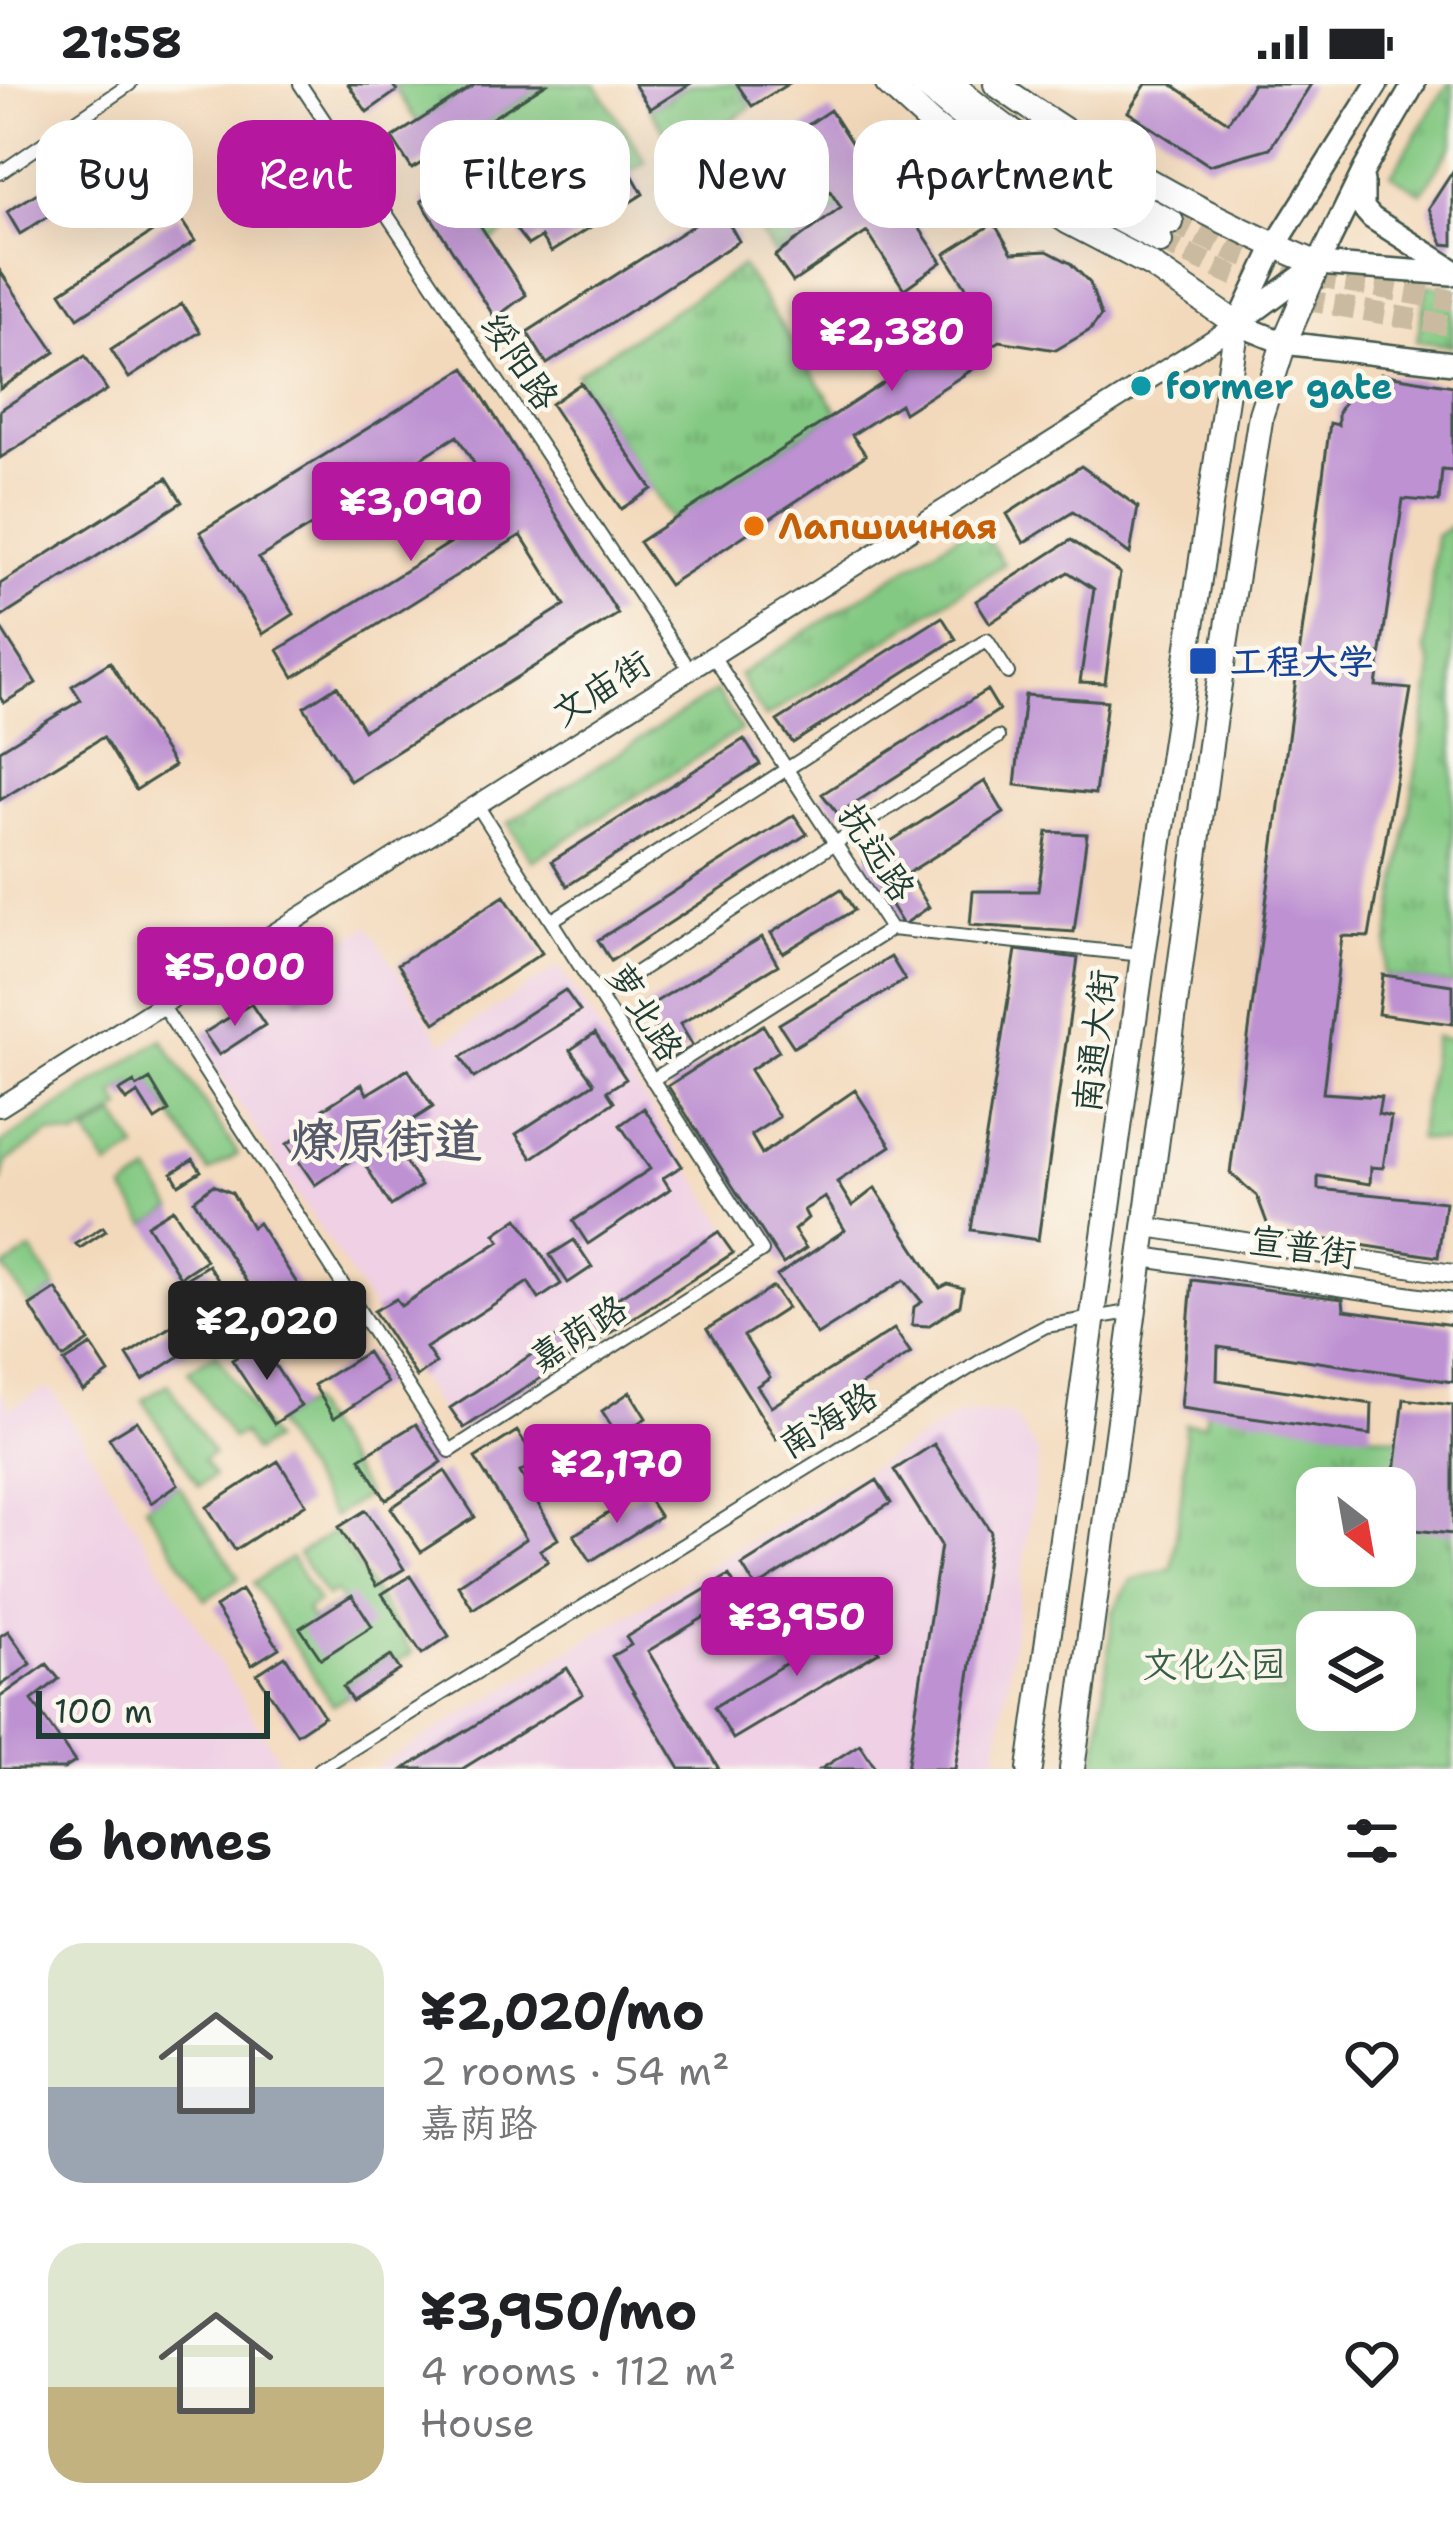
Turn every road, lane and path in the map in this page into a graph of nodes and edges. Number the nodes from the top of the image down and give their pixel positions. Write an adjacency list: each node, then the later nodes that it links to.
1 (130, 84): 10 (street)
2 (300, 84): 18 (street, 绥阳路)
3 (888, 84): 14 (highway)
4 (923, 84): 5 (highway)
5 (952, 84)
6 (996, 84): 11 (highway)
7 (1377, 84): 11 (main road)
8 (1414, 84): 9 (main road)
9 (1365, 168): 12 (main road); 13 (main road)
10 (0, 173)
11 (1275, 246): 12 (highway); 14 (main road)
12 (1318, 264): 13 (main road); 14 (main road); 15 (highway, 南通大街)
13 (1453, 272)
14 (1238, 324): 15 (main road); 17 (main road, 文庙街); 26 (highway, 南通大街)
15 (1284, 343): 16 (main road); 31 (highway, 南通大街)
16 (1453, 363)
17 (712, 656): 18 (main road, 文庙街); 21 (street, 抚远路)
18 (690, 670): 22 (main road, 文庙街)
19 (1009, 674): 21 (street)
20 (998, 736): 23 (street)
21 (787, 770): 23 (street, 抚远路); 24 (street)
22 (477, 806): 24 (street, 萝北路); 28 (main road, 文庙街)
23 (835, 843): 25 (street, 抚远路); 27 (street)
24 (551, 921): 27 (street, 萝北路)
25 (891, 929): 26 (street, 抚远路); 29 (street)
26 (1142, 955): 37 (highway, 南通大街)
27 (599, 997): 29 (street, 萝北路)
28 (162, 1005): 30 (main road, 文庙街); 32 (street, 嘉荫路)
29 (652, 1080): 32 (street, 萝北路)
30 (0, 1107)
31 (1147, 1227): 33 (highway, 南通大街); 34 (main road, 宣普街)
32 (762, 1251)
33 (1143, 1257): 35 (main road, 宣普街); 36 (highway, 南通大街)
34 (1453, 1274)
35 (1453, 1303)
36 (1136, 1311): 37 (street, 南海路); 40 (highway, 南通大街)
37 (1096, 1315): 38 (street, 南海路); 39 (highway, 南通大街)
38 (320, 1769)
39 (1030, 1769)
40 (1072, 1769)

